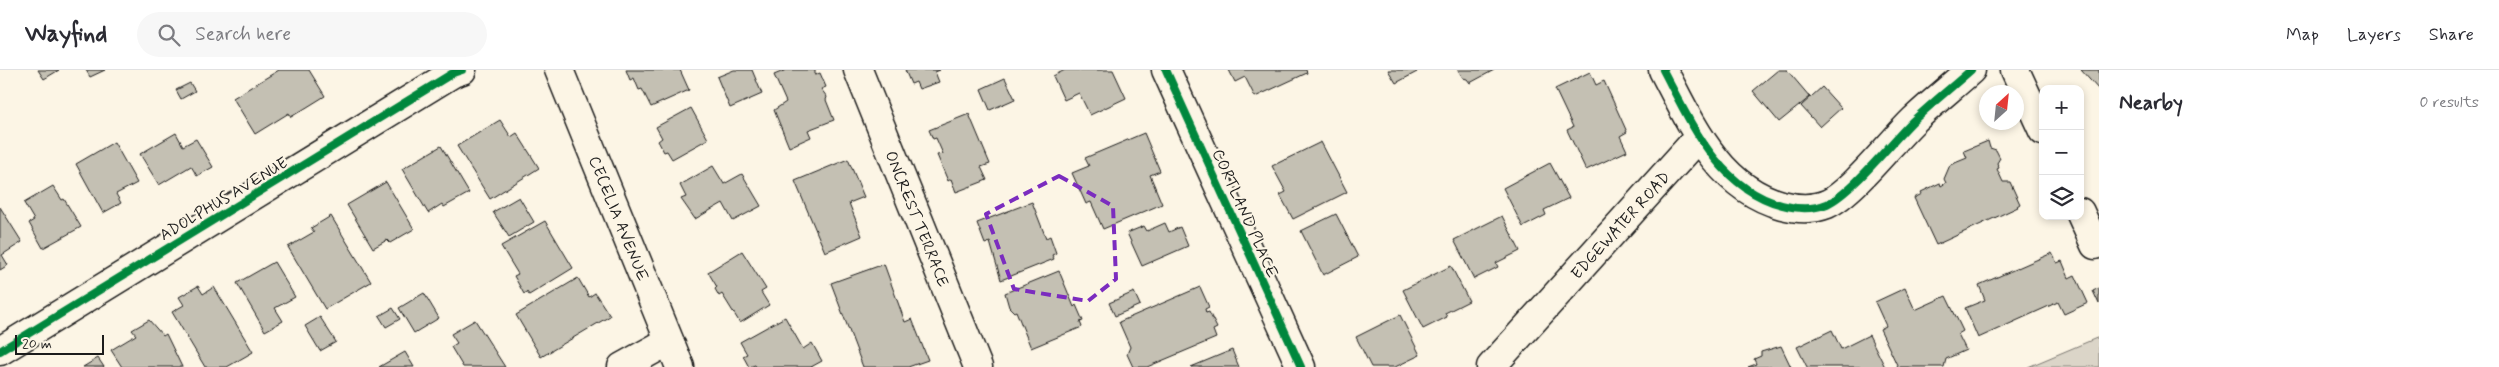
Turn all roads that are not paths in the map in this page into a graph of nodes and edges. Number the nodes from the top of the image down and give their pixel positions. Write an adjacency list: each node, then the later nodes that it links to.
1 (462, 70): 13 (street, ADOLPHUS AVENUE)
2 (559, 70): 12 (street, CECELIA AVENUE)
3 (858, 70): 16 (street, ONCREST TERRACE)
4 (1166, 70): 17 (street, CORTLAND PLACE)
5 (1663, 70): 9 (street)
6 (1971, 70): 9 (street)
7 (2015, 70): 8 (street)
8 (2043, 130)
9 (1698, 138): 18 (street, EDGEWATER ROAD)
10 (2084, 220): 11 (street)
11 (2095, 245)
12 (669, 341): 14 (street); 15 (street, CECELIA AVENUE)
13 (0, 350)
14 (622, 367)
15 (680, 367)
16 (978, 367)
17 (1301, 367)
18 (1491, 367)

